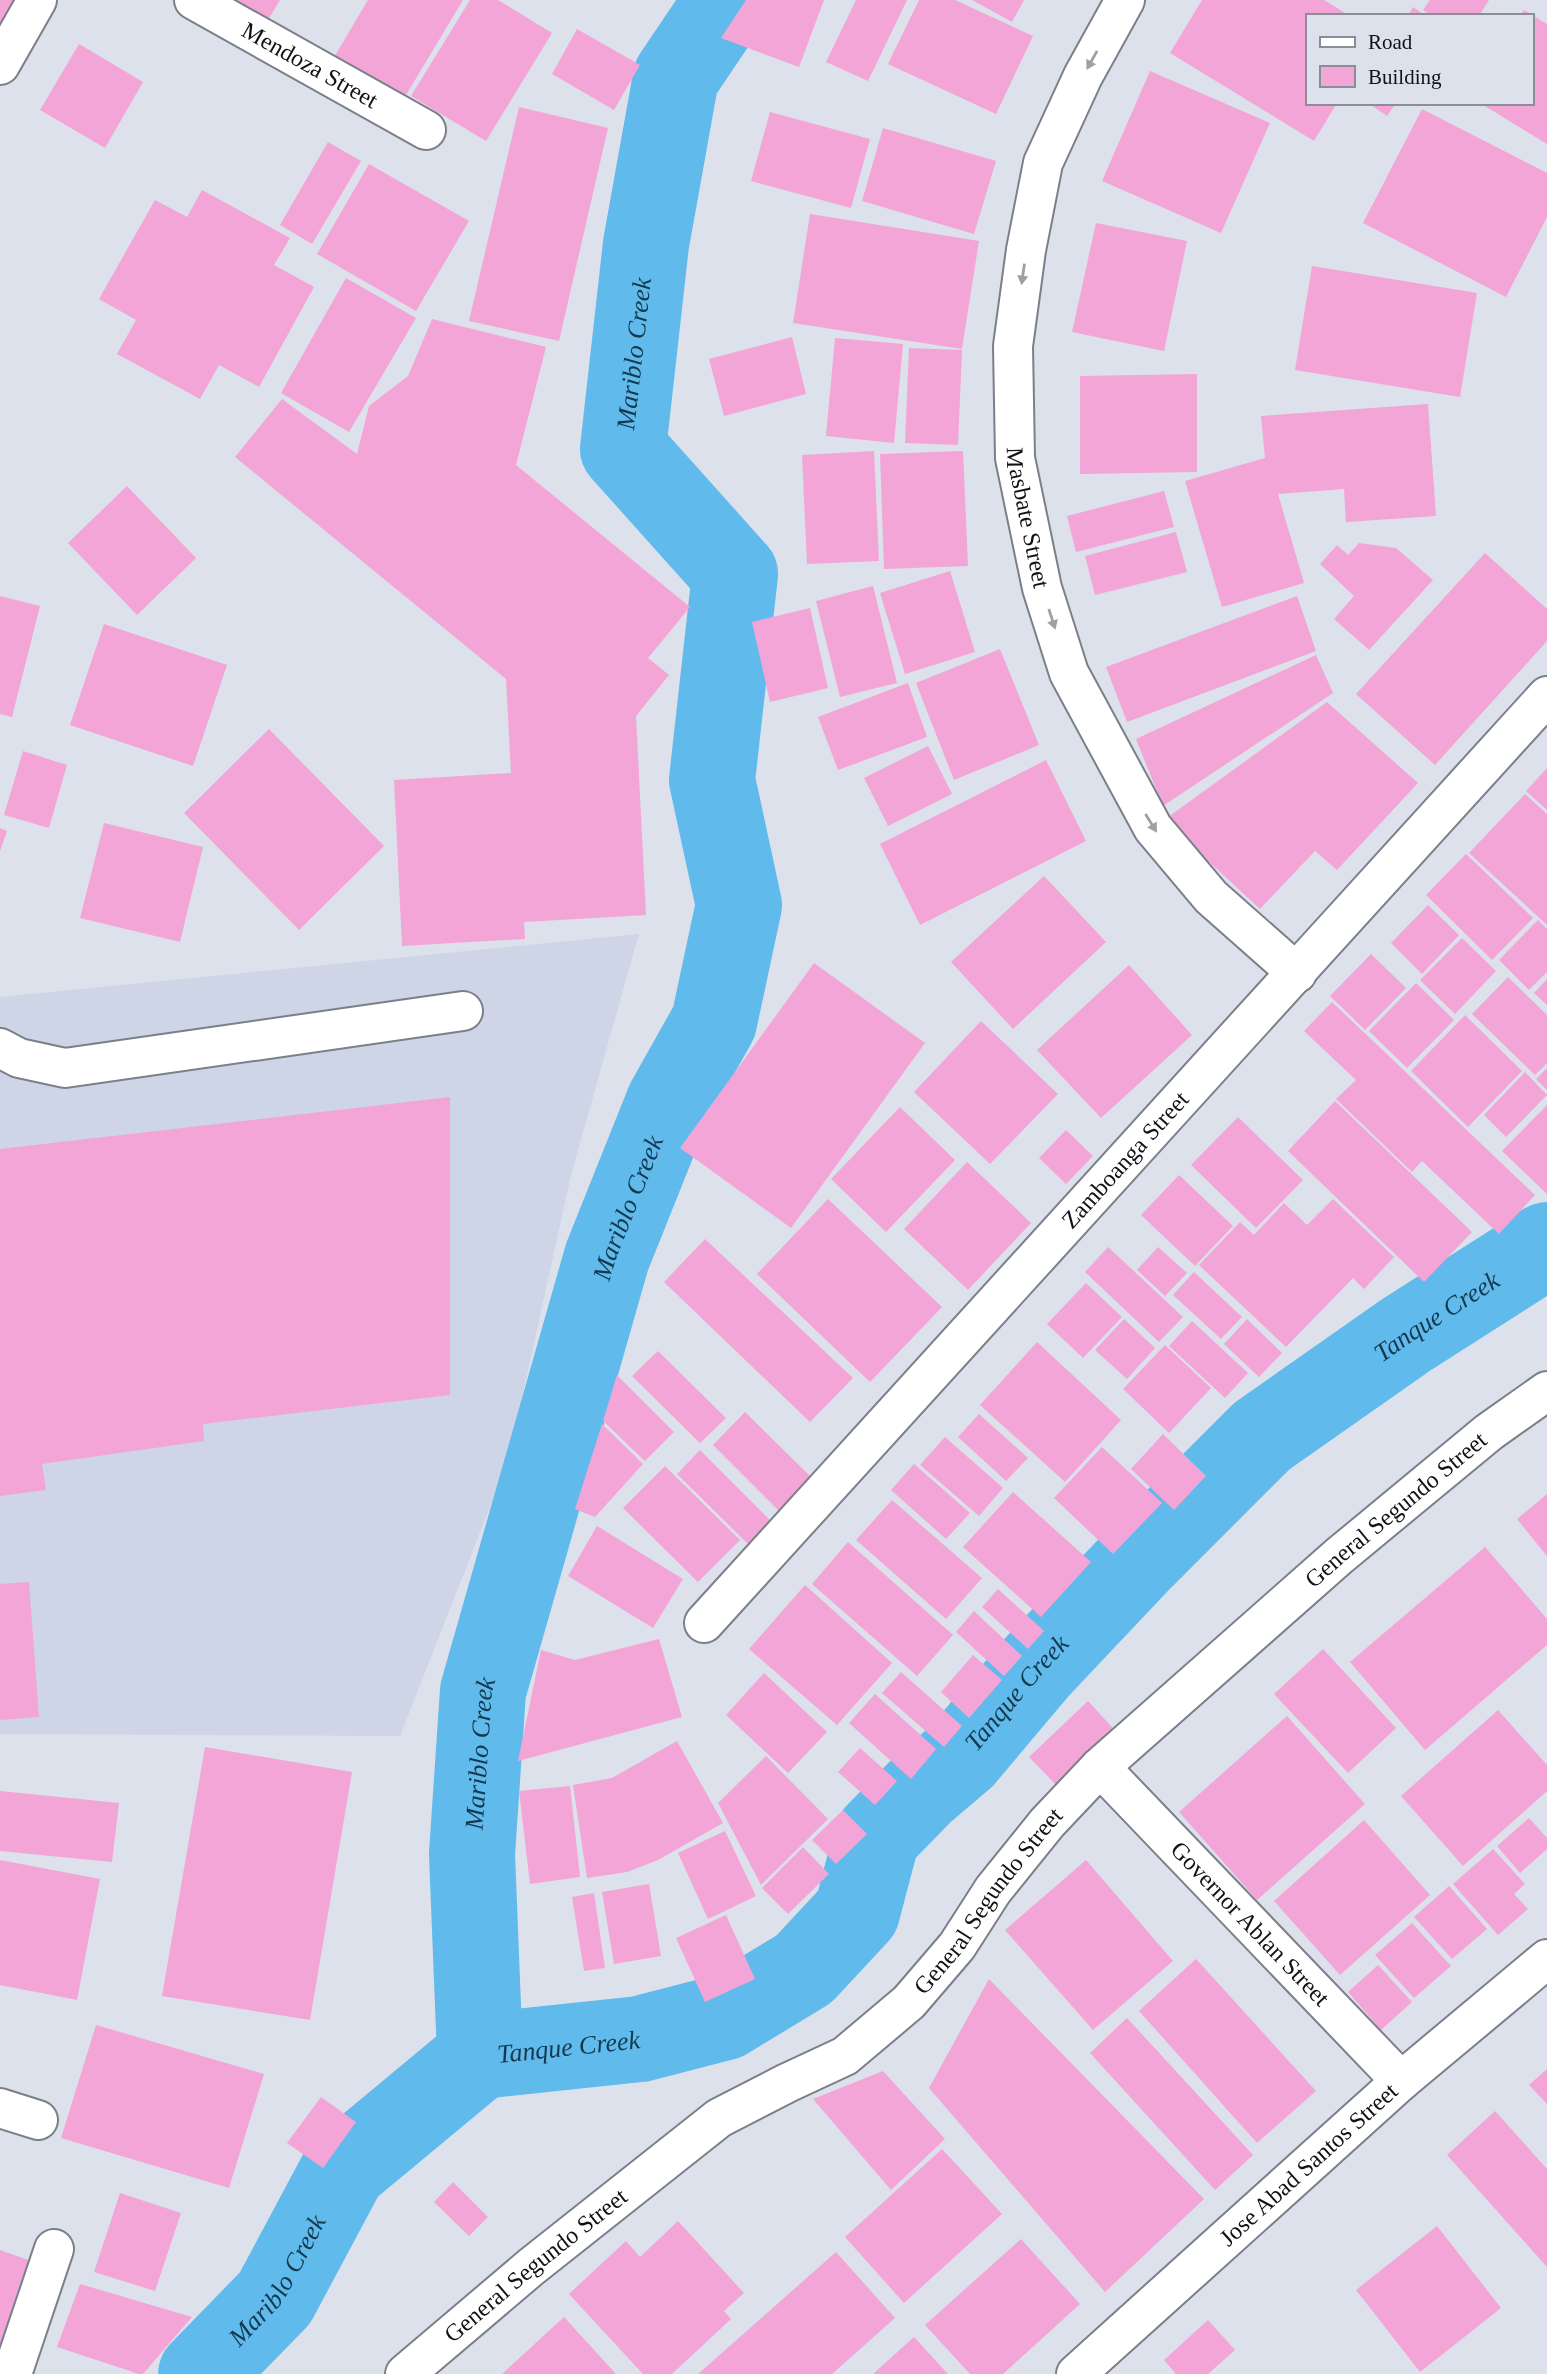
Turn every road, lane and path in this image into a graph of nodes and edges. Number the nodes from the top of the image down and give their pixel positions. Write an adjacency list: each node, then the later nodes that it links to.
1 (37, 0): 4 (street)
2 (194, 0): 5 (street, Mendoza Street)
3 (1125, 0): 7 (street, Masbate Street, one-way to 7)
4 (0, 65)
5 (426, 130)
6 (1547, 696): 7 (street, Zamboanga Street)
7 (1297, 973): 11 (street, Zamboanga Street)
8 (463, 1011): 9 (street)
9 (0, 1048)
10 (1547, 1391): 12 (street, General Segundo Street)
11 (704, 1623)
12 (1100, 1767): 14 (street, Governor Ablan Street); 19 (street, General Segundo Street)
13 (1547, 1959): 14 (street, Jose Abad Santos Street)
14 (1401, 2081): 20 (street, Jose Abad Santos Street)
15 (0, 2108): 16 (street)
16 (38, 2120)
17 (54, 2249): 18 (street)
18 (12, 2374)
19 (405, 2374)
20 (1076, 2374)

